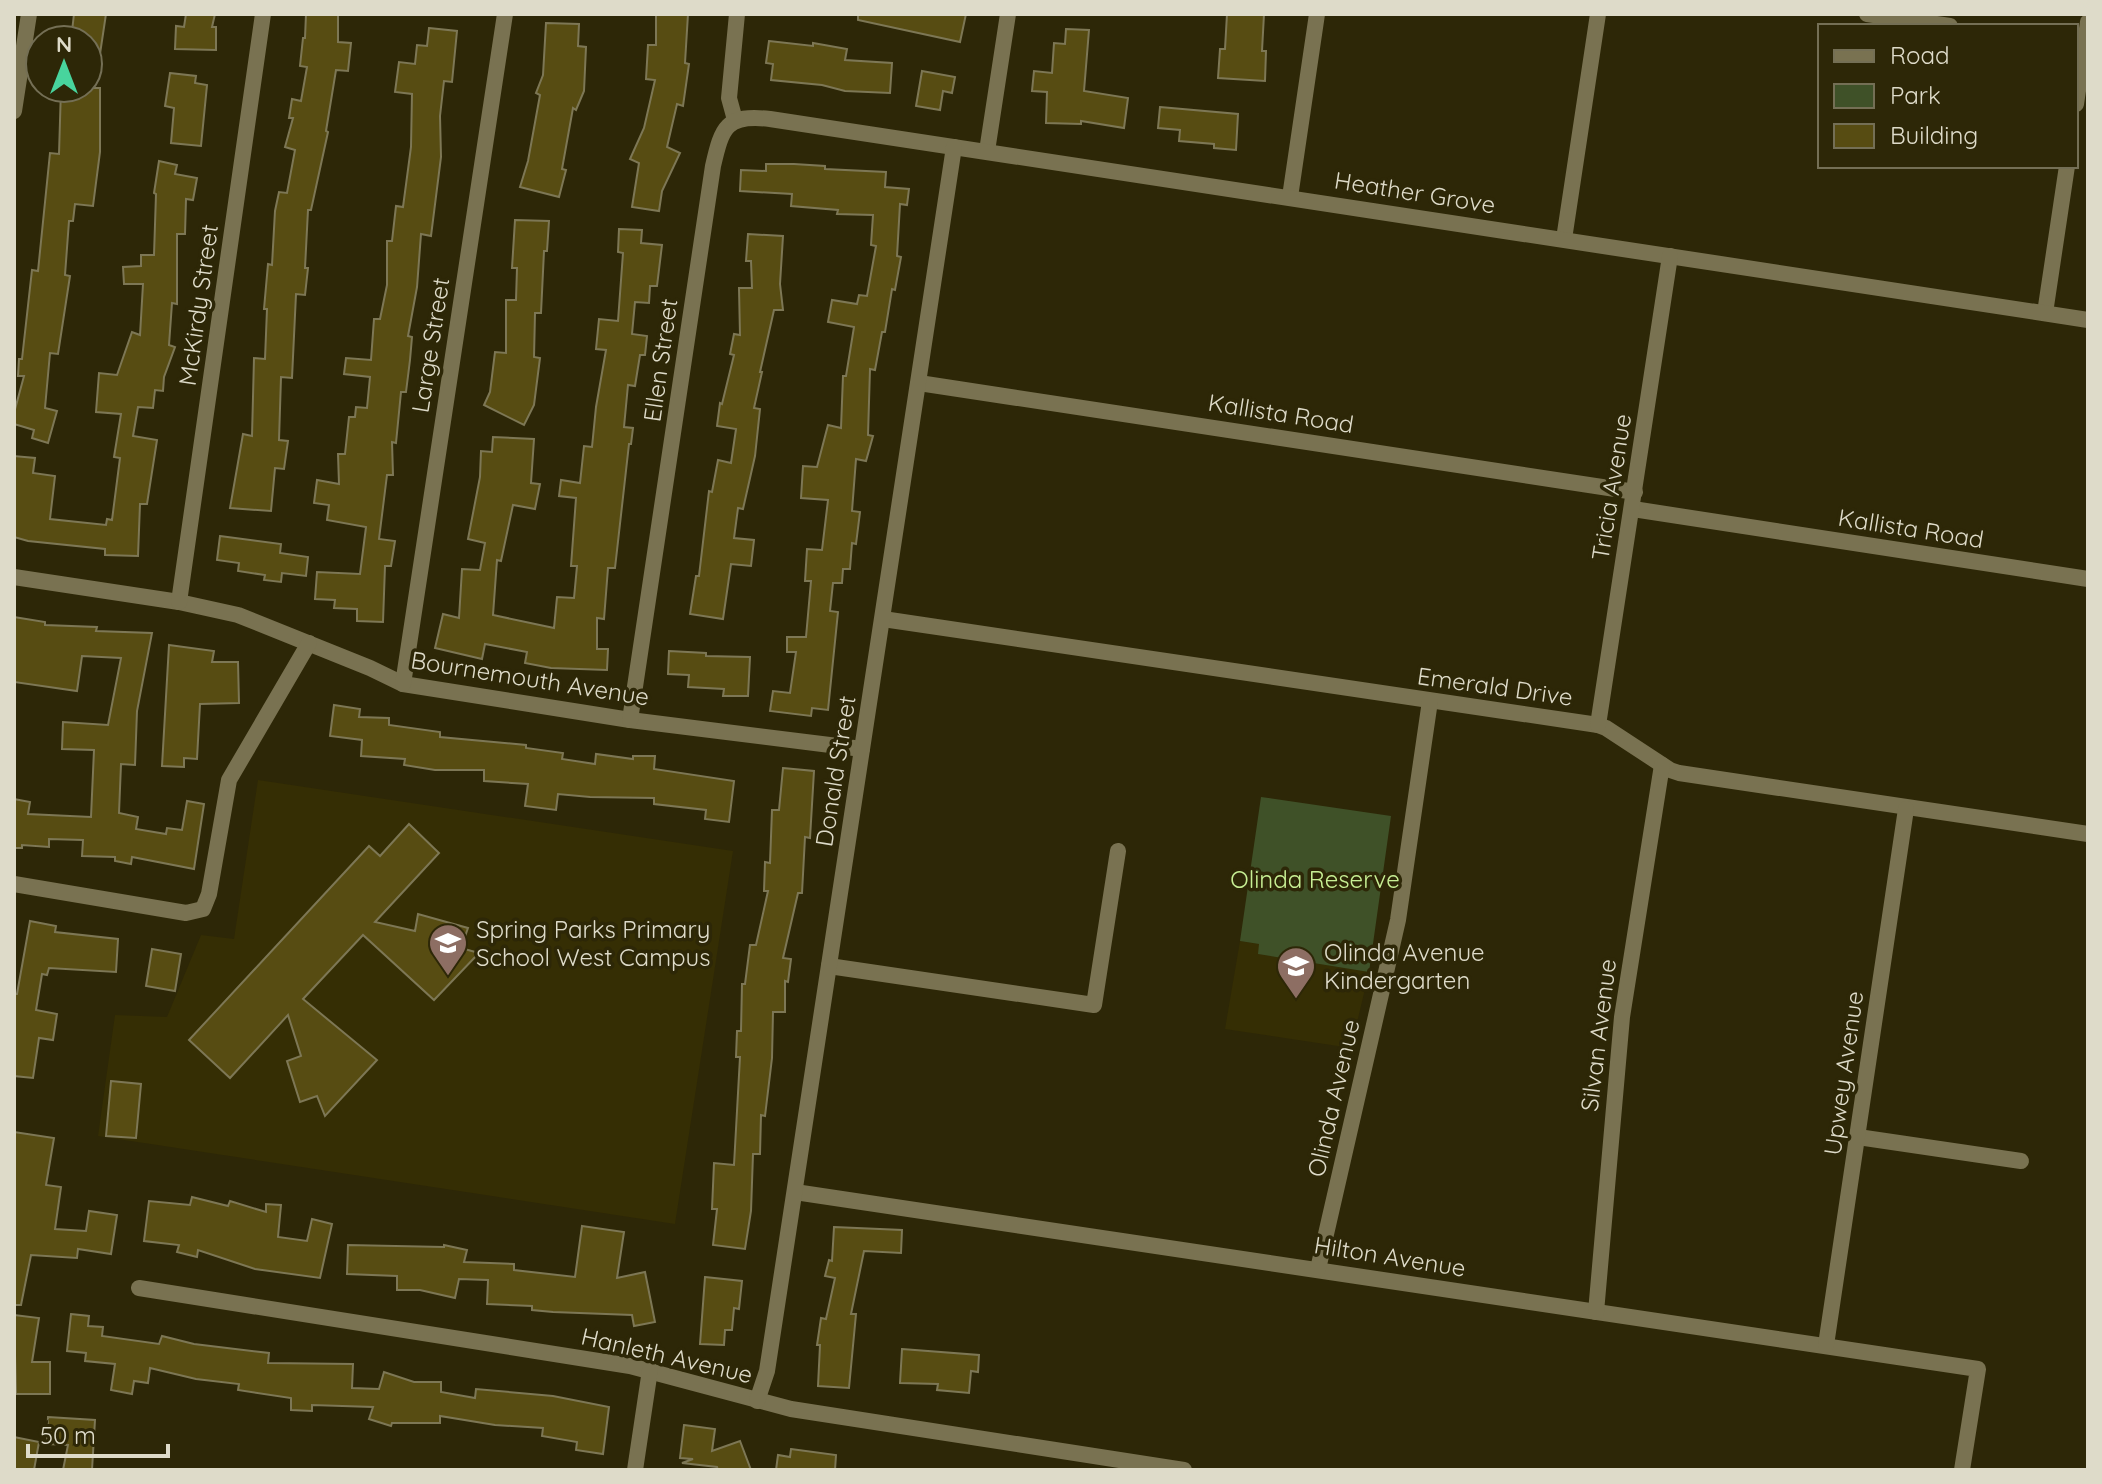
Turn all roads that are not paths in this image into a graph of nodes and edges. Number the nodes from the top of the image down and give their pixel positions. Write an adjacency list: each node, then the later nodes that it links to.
1 (29, 14): 13 (street)
2 (263, 14): 28 (street, McKirdy Street)
3 (505, 14): 31 (street, Large Street)
4 (737, 14): 14 (street)
5 (1008, 14): 16 (street)
6 (1317, 14): 18 (street)
7 (1598, 14): 19 (street)
8 (1867, 14): 10 (street)
9 (2088, 22): 11 (street)
10 (1936, 24)
11 (2080, 45): 12 (street)
12 (2078, 74)
13 (14, 111)
14 (735, 120): 15 (street, Heather Grove); 33 (street, Ellen Street)
15 (954, 147): 16 (street, Heather Grove); 23 (street, Donald Street)
16 (987, 151): 18 (street, Heather Grove)
17 (2067, 168): 21 (street)
18 (1290, 197): 19 (street, Heather Grove)
19 (1564, 239): 20 (street, Heather Grove)
20 (1670, 256): 21 (street, Heather Grove); 24 (street, Tricia Avenue)
21 (2045, 313): 22 (street, Heather Grove)
22 (2088, 320)
23 (919, 383): 24 (street, Kallista Road); 29 (street, Donald Street)
24 (1635, 492): 25 (street, Tricia Avenue)
25 (1633, 509): 27 (street, Kallista Road); 34 (street, Tricia Avenue)
26 (14, 577): 28 (street, Bournemouth Avenue)
27 (2088, 579)
28 (179, 602): 30 (street, Bournemouth Avenue)
29 (883, 619): 32 (street, Emerald Drive); 35 (street, Donald Street)
30 (309, 643): 31 (street, Bournemouth Avenue); 40 (street)
31 (403, 684): 33 (street, Bournemouth Avenue)
32 (1430, 701): 34 (street, Emerald Drive); 45 (street, Olinda Avenue)
33 (630, 720): 35 (street, Bournemouth Avenue)
34 (1598, 725): 36 (street, Emerald Drive)
35 (862, 749): 41 (street, Donald Street)
36 (1662, 765): 37 (street, Emerald Drive); 47 (street, Silvan Avenue)
37 (1906, 809): 38 (street, Emerald Drive); 42 (street, Upwey Avenue)
38 (2088, 834)
39 (1118, 851): 41 (street)
40 (14, 884)
41 (829, 966): 44 (street, Donald Street)
42 (1858, 1137): 43 (street); 48 (street, Upwey Avenue)
43 (2021, 1161)
44 (795, 1192): 45 (street, Hilton Avenue); 50 (street, Donald Street)
45 (1318, 1269): 47 (street, Hilton Avenue)
46 (139, 1288): 49 (street, Hanleth Avenue)
47 (1596, 1312): 48 (street, Hilton Avenue)
48 (1826, 1345): 53 (street, Hilton Avenue)
49 (650, 1370): 50 (street, Hanleth Avenue); 51 (street)
50 (757, 1401): 52 (street, Hanleth Avenue)
51 (635, 1470)
52 (1184, 1470)
53 (1962, 1470)

